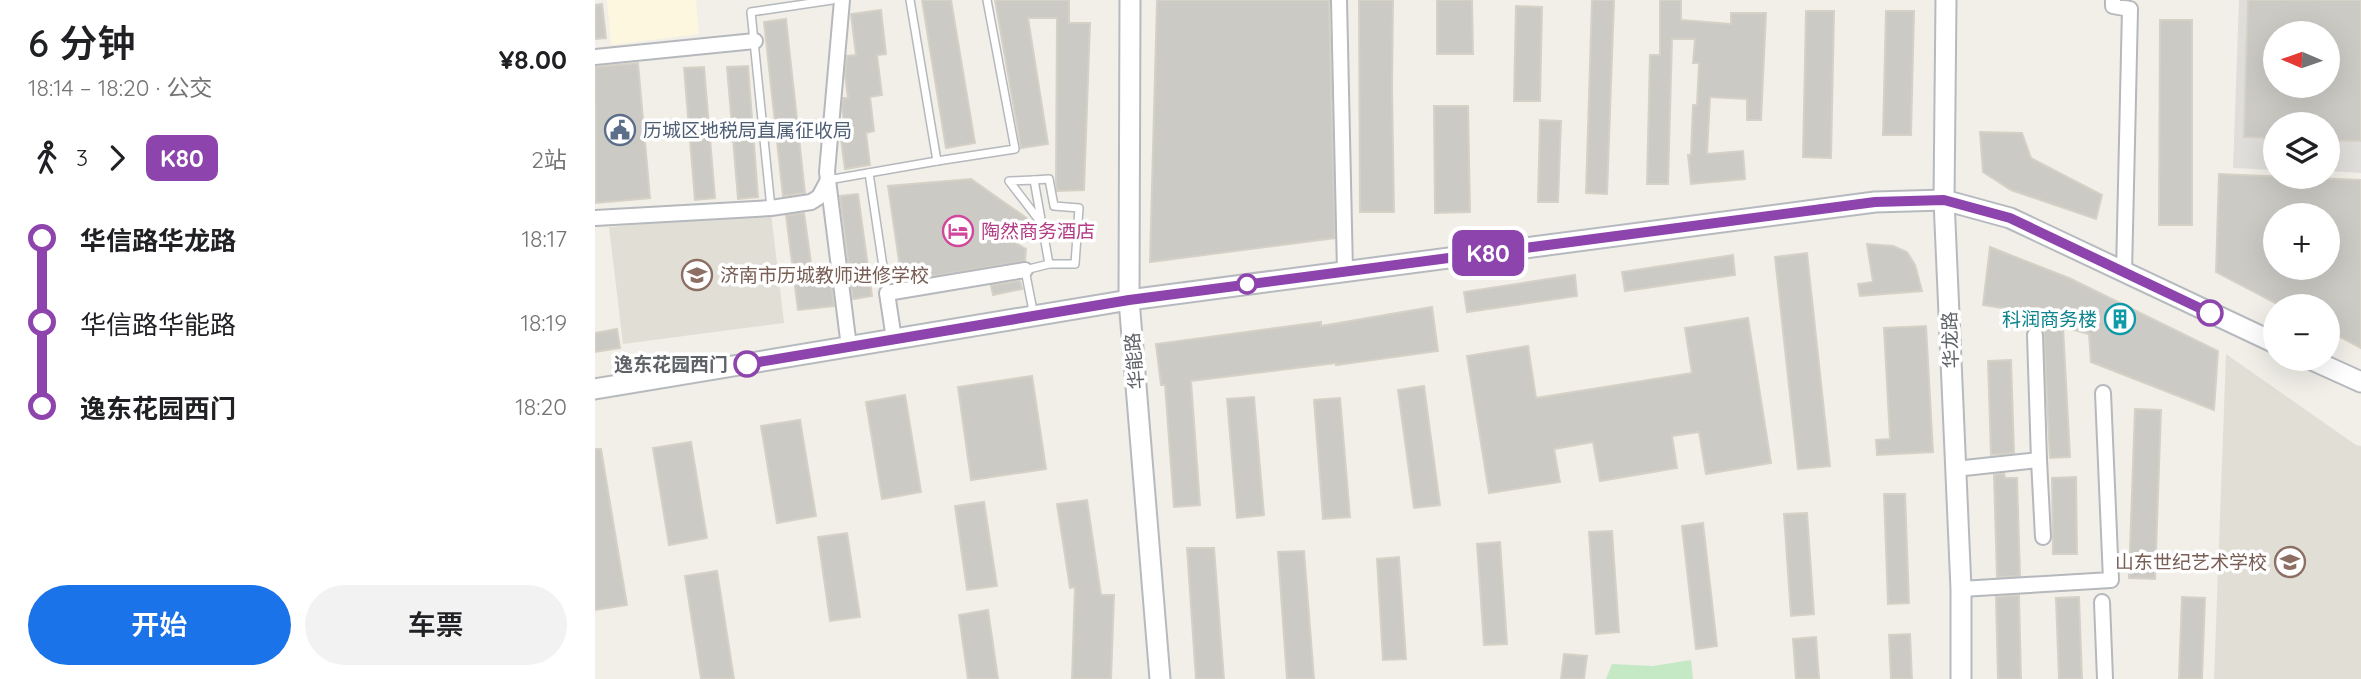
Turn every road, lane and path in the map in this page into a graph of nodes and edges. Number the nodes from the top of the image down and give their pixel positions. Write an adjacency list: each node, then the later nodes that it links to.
1 (832, 0): 9 (lane)
2 (842, 0): 13 (street)
3 (910, 0): 11 (lane)
4 (987, 0): 11 (lane)
5 (1130, 0): 24 (main road, 华能路)
6 (1339, 0): 21 (street)
7 (1946, 0): 15 (main road, 华龙路)
8 (2113, 0): 22 (street)
9 (755, 41): 10 (street); 16 (lane)
10 (595, 57)
11 (937, 161): 12 (lane)
12 (869, 173): 13 (lane); 23 (lane)
13 (828, 180): 16 (street); 29 (street)
14 (1034, 180): 18 (lane); 18 (lane); 19 (lane)
15 (1944, 200): 21 (main road); 22 (main road); 35 (main road, 华龙路)
16 (771, 208): 17 (street)
17 (595, 218)
18 (1042, 224): 19 (lane)
19 (1049, 264): 20 (lane)
20 (1025, 270): 23 (street); 25 (lane)
21 (1345, 272): 24 (main road)
22 (2124, 273): 27 (main road)
23 (887, 293): 28 (street)
24 (1129, 300): 25 (main road); 39 (main road, 华能路)
25 (1034, 316): 28 (main road)
26 (2035, 335): 34 (street)
27 (2263, 337)
28 (894, 339): 29 (main road)
29 (849, 347): 32 (main road)
30 (2337, 371): 31 (main road)
31 (2361, 382)
32 (595, 389)
33 (2103, 393): 37 (street)
34 (2039, 460): 35 (street); 36 (street)
35 (1955, 469): 37 (main road, 华龙路)
36 (2043, 537)
37 (1961, 589): 40 (main road, 华龙路)
38 (2102, 602): 41 (street)
39 (1160, 679)
40 (1961, 679)
41 (2105, 679)

